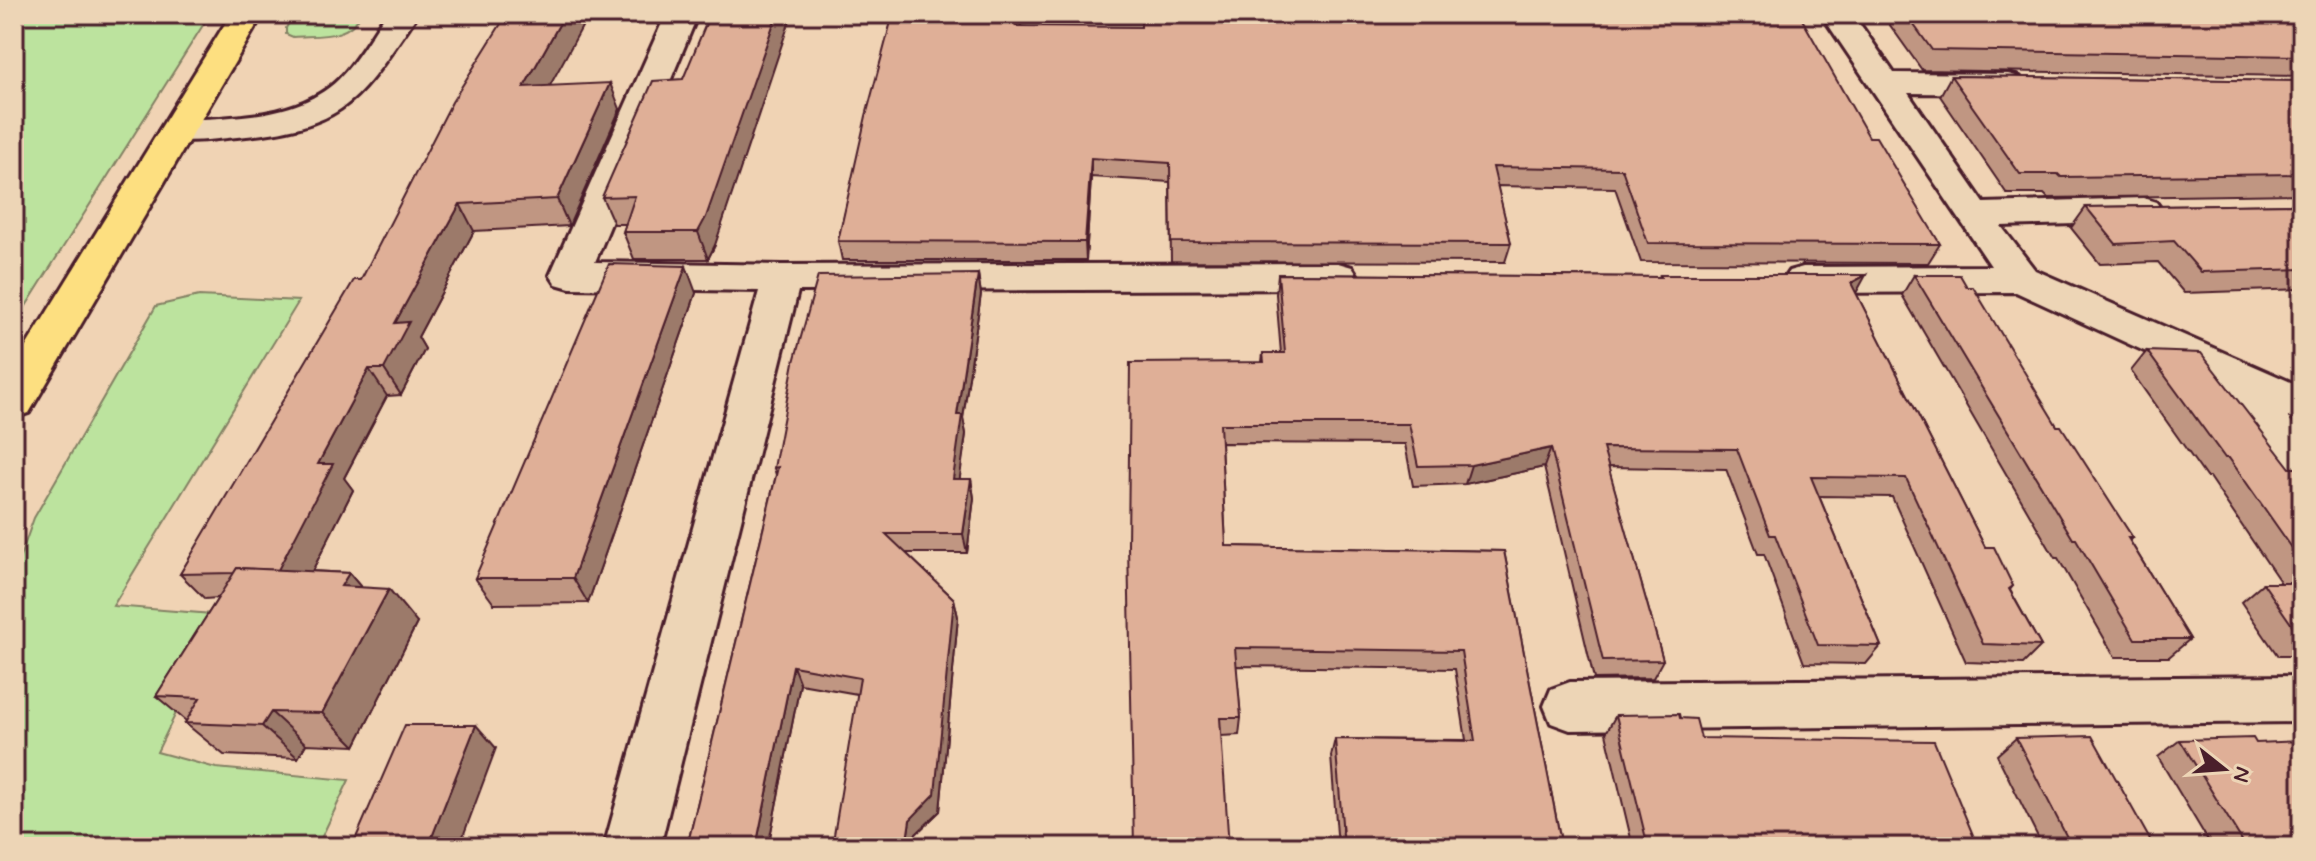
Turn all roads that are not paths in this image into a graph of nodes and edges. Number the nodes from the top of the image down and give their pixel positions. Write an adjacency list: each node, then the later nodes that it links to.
1 (247, 14): 7 (highway)
2 (402, 14): 7 (street)
3 (682, 14): 11 (street)
4 (1837, 14): 5 (street)
5 (1883, 83): 6 (street); 9 (street)
6 (2038, 84)
7 (176, 131): 15 (highway)
8 (2181, 210): 9 (street)
9 (1973, 215): 12 (street)
10 (1377, 277): 11 (street)
11 (782, 278): 20 (street)
12 (2021, 279): 13 (street); 14 (street)
13 (1768, 280)
14 (2229, 372): 16 (street); 17 (street)
15 (14, 402)
16 (2302, 405)
17 (2302, 469)
18 (2302, 699): 19 (street)
19 (1570, 706)
20 (632, 847)

